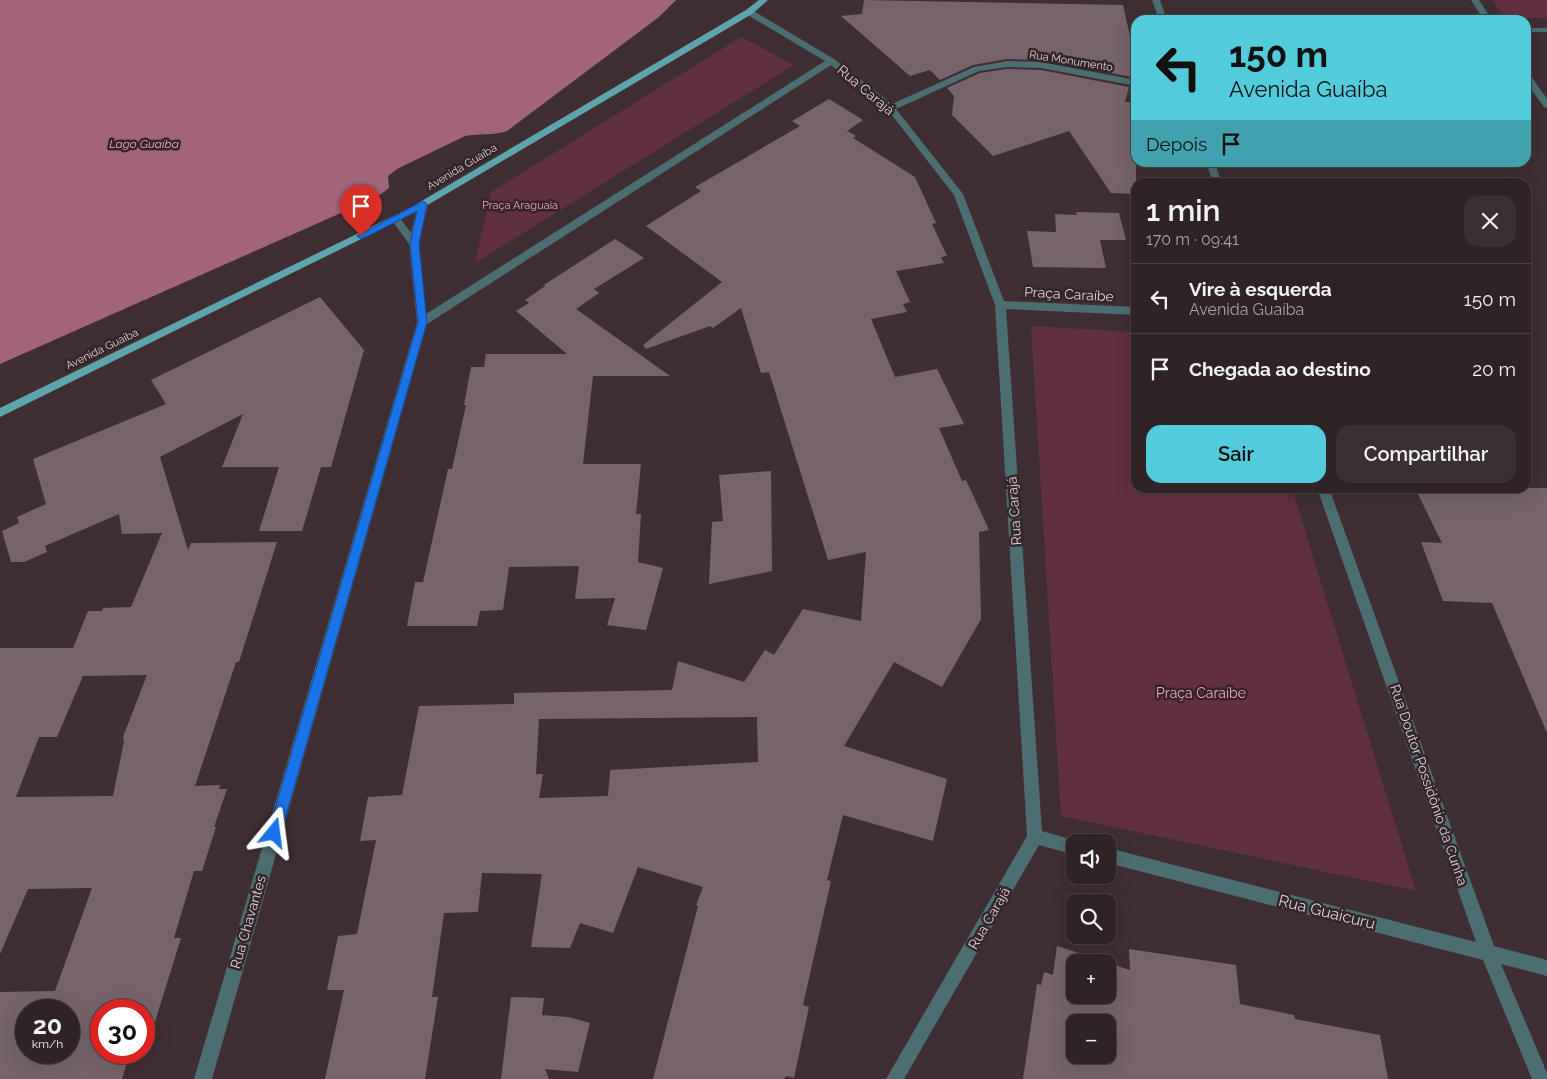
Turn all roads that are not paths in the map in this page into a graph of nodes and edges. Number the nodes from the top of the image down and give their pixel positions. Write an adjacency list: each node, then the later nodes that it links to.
1 (764, 0): 4 (main road, Avenida Guaíba)
2 (1156, 0): 5 (street)
3 (1475, 0): 6 (street)
4 (749, 12): 9 (street, Rua Carajá); 14 (main road, Avenida Guaíba)
5 (1160, 15)
6 (1485, 15)
7 (1531, 30): 8 (street)
8 (1547, 30)
9 (832, 61): 13 (street, Rua Carajá); 19 (street)
10 (1131, 82): 13 (street, Rua Monumento)
11 (1531, 82): 12 (street)
12 (1547, 104)
13 (891, 108): 17 (street, Rua Carajá)
14 (423, 204): 15 (main road, Avenida Guaíba); 16 (street, Rua Chavantes)
15 (396, 219): 16 (street, Rua Chavantes); 20 (main road, Avenida Guaíba)
16 (414, 244): 19 (street, Rua Chavantes)
17 (1000, 304): 18 (street, Praça Caraíbe); 22 (street, Rua Carajá)
18 (1131, 312)
19 (422, 322): 27 (street, Rua Chavantes)
20 (0, 413)
21 (1325, 493): 25 (street, Rua Doutor Possidônio da Cunha)
22 (1035, 837): 23 (street); 28 (street, Rua Carajá)
23 (1066, 845)
24 (1116, 858): 25 (street, Rua Guaicuru)
25 (1488, 953): 26 (street, Rua Guaicuru); 29 (street, Rua Doutor Possidônio da Cunha)
26 (1547, 968)
27 (203, 1079)
28 (895, 1079)
29 (1541, 1079)

